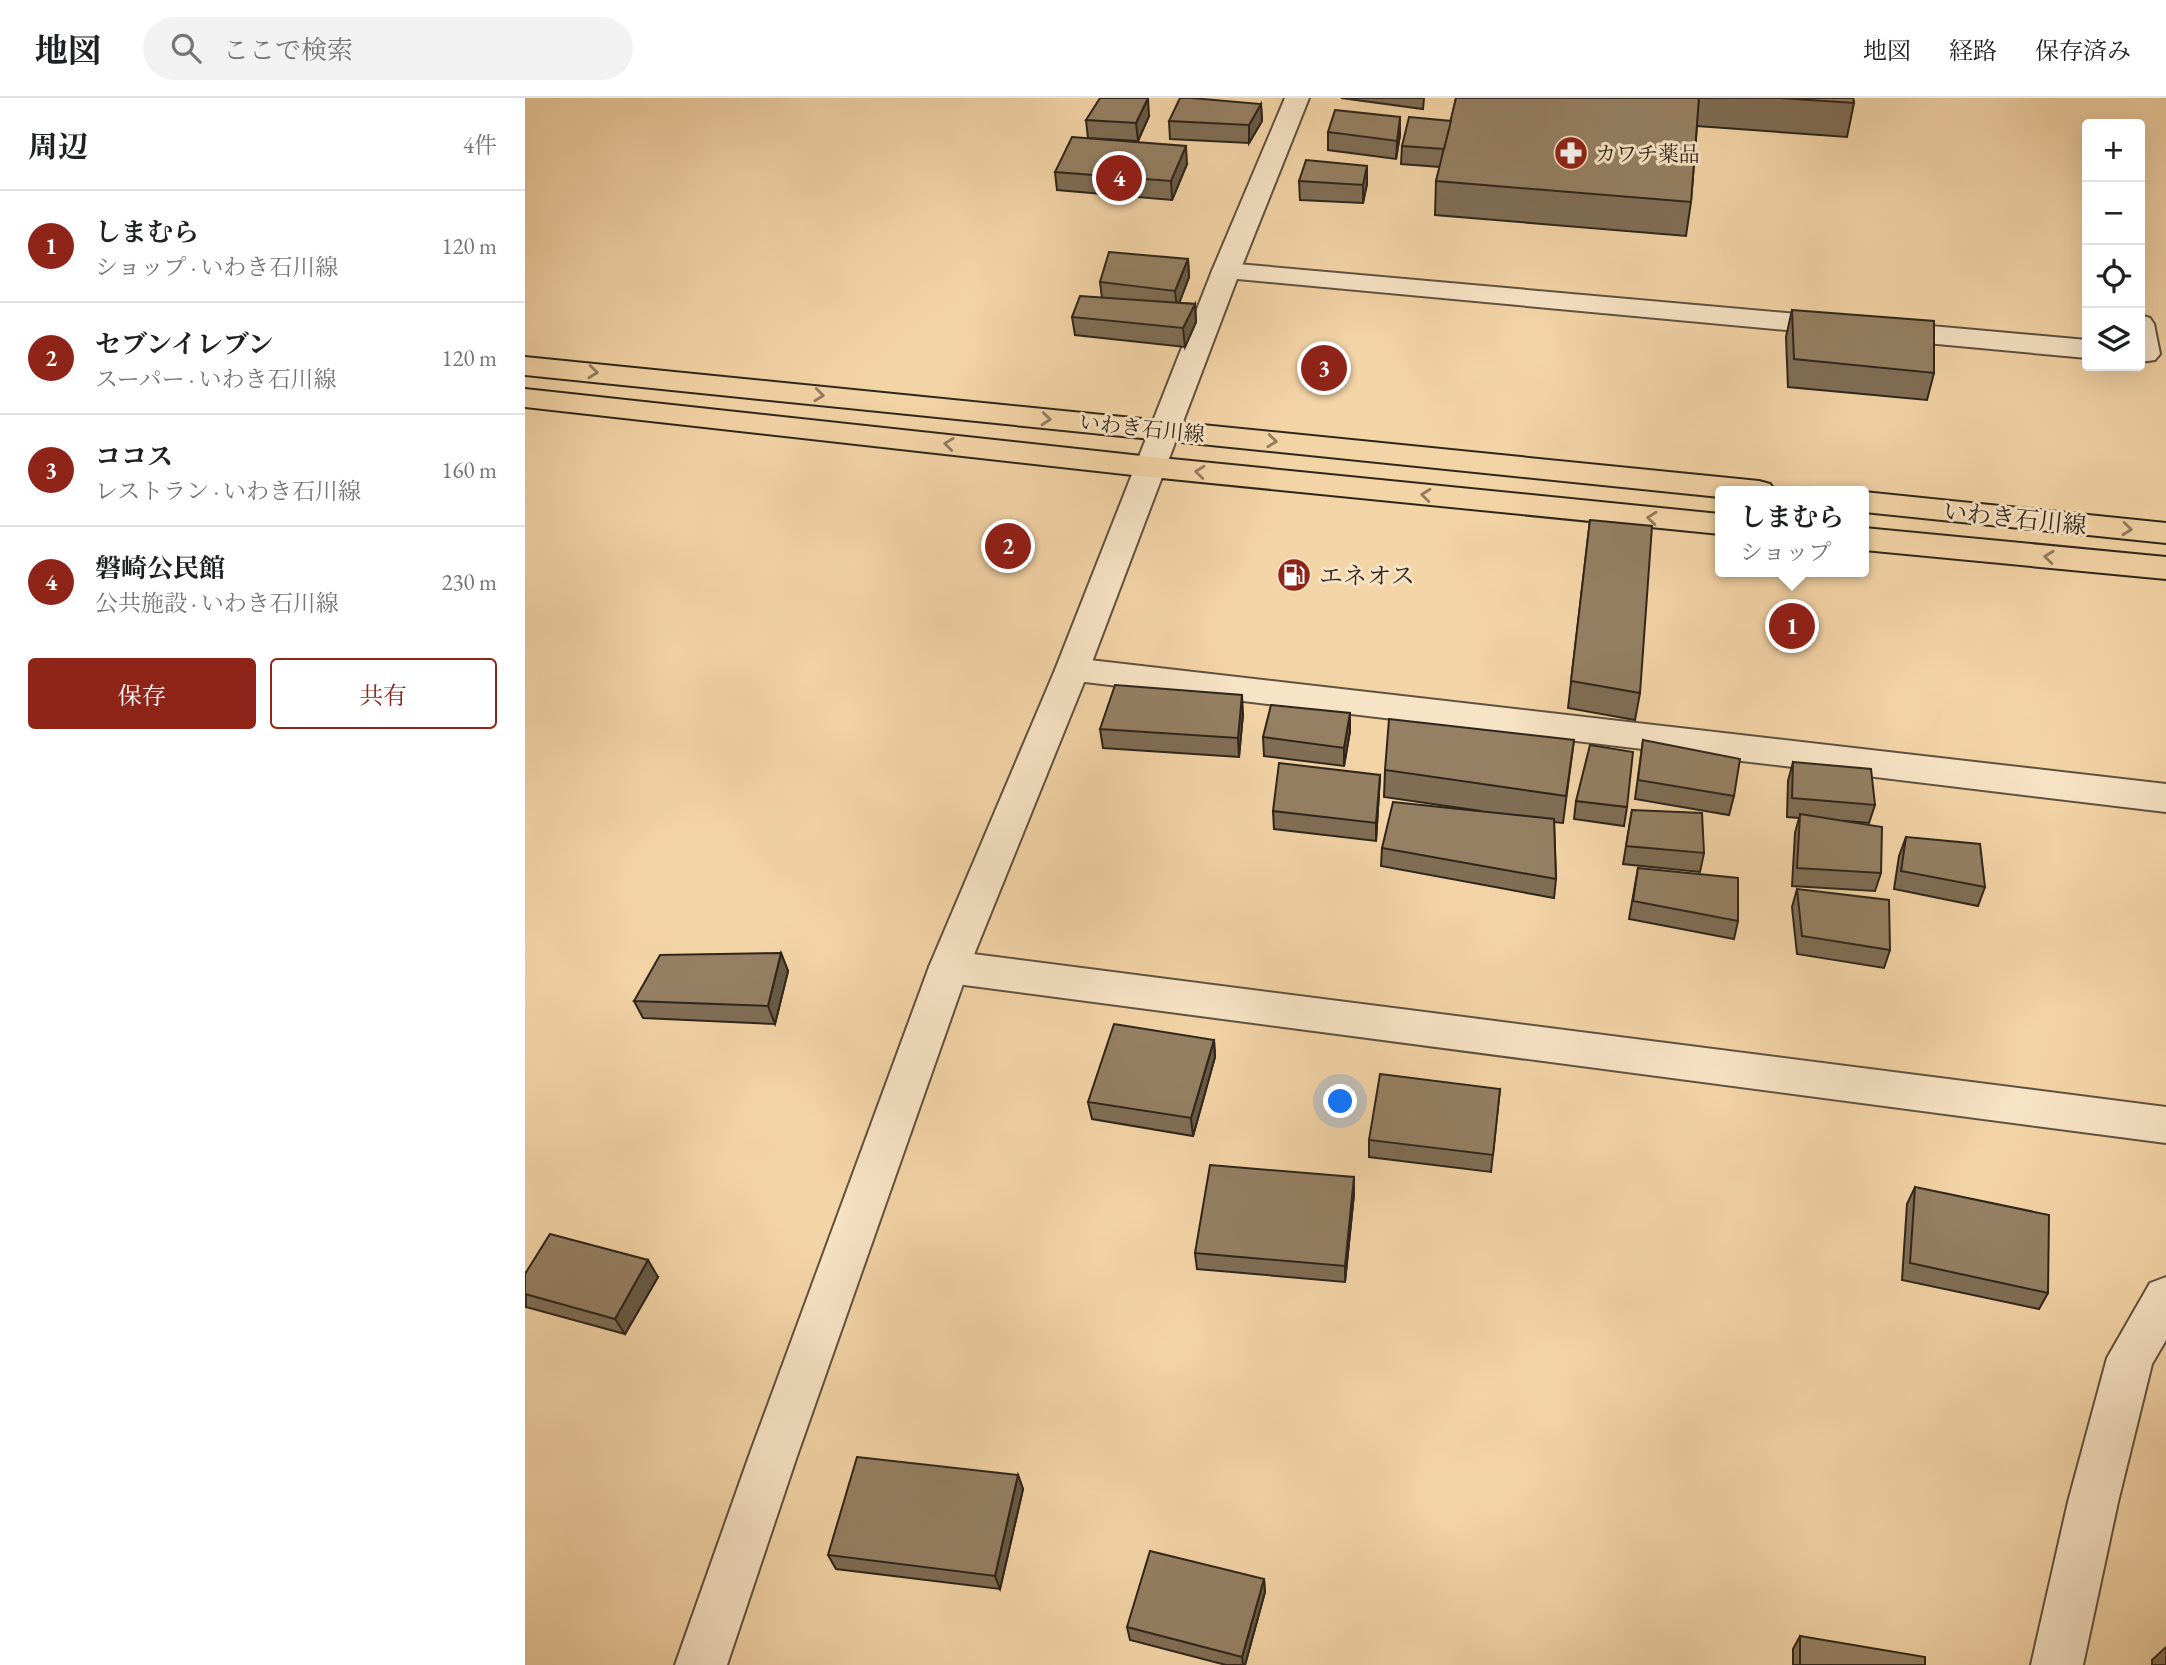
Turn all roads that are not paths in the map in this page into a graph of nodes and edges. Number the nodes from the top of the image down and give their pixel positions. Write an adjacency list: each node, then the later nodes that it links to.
1 (1297, 98): 2 (street)
2 (1226, 271): 3 (street); 6 (street)
3 (2082, 349)
4 (525, 366): 6 (main road, いわき石川線, one-way to 6)
5 (525, 398): 6 (main road, いわき石川線, one-way to 5)
6 (1158, 449): 7 (main road, いわき石川線, one-way to 7); 9 (main road, いわき石川線, one-way to 6); 13 (street)
7 (1715, 488)
8 (1869, 503): 10 (main road, いわき石川線, one-way to 10)
9 (1715, 523)
10 (2166, 533)
11 (1869, 538): 12 (main road, いわき石川線, one-way to 11)
12 (2166, 568)
13 (1073, 670): 14 (street); 15 (street)
14 (2166, 798)
15 (949, 967): 16 (street); 18 (street)
16 (2166, 1125)
17 (2166, 1298): 19 (street)
18 (701, 1665)
19 (2057, 1665)

